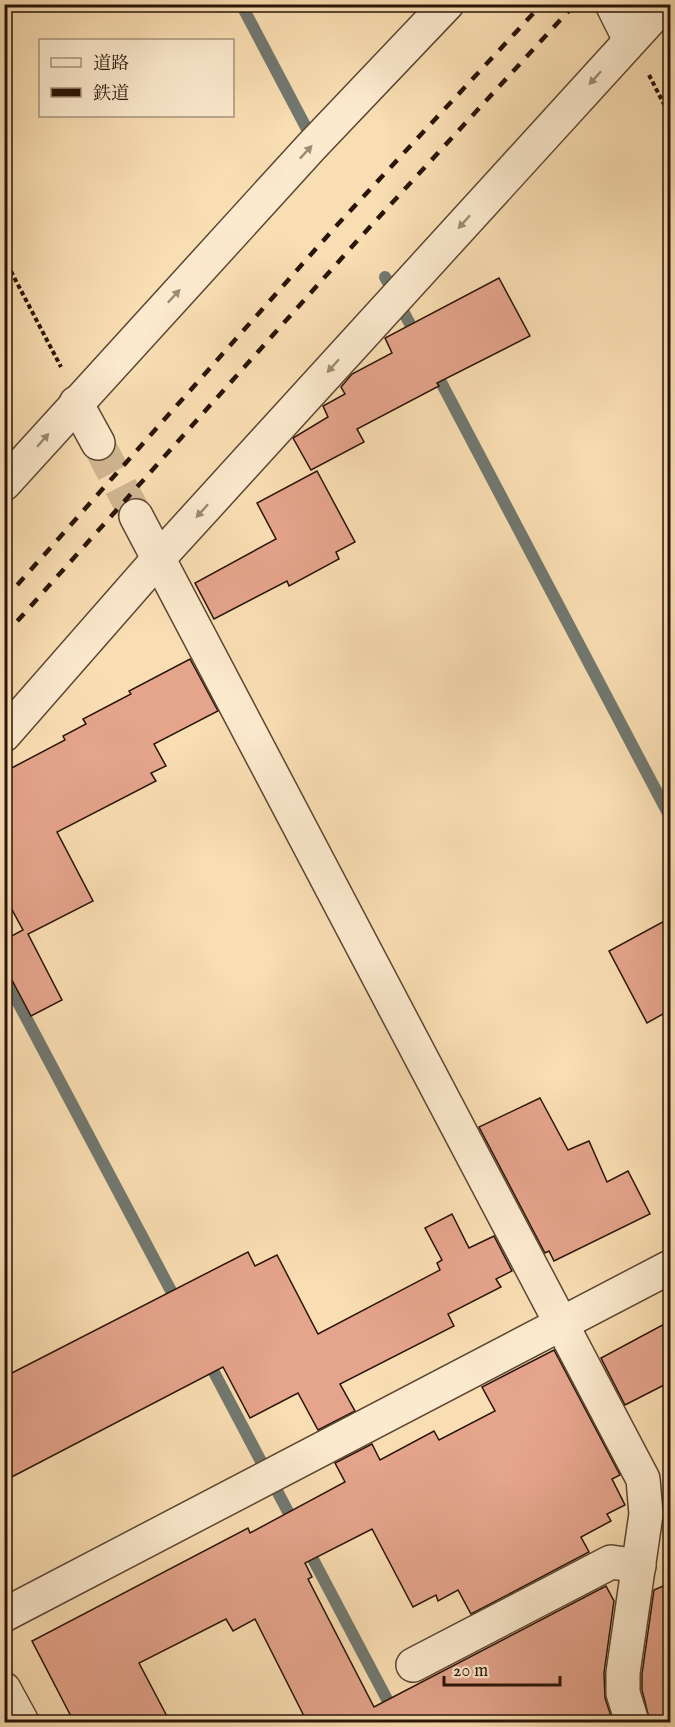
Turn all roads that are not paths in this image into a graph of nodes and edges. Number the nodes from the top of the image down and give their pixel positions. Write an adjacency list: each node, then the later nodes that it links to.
1 (447, 4): 5 (street, one-way to 1)
2 (612, 4): 4 (street)
3 (664, 4): 4 (street)
4 (630, 40): 9 (street, one-way to 9)
5 (76, 403): 6 (street); 7 (street, one-way to 5)
6 (98, 443)
7 (4, 484)
8 (136, 516): 9 (street)
9 (159, 558): 10 (street); 12 (street)
10 (4, 735)
11 (670, 1267): 12 (street)
12 (563, 1324): 13 (street); 15 (street)
13 (658, 1519): 14 (street)
14 (639, 1566): 16 (street); 19 (street)
15 (4, 1615)
16 (413, 1665)
17 (4, 1689): 18 (street)
18 (22, 1722)
19 (632, 1722)

